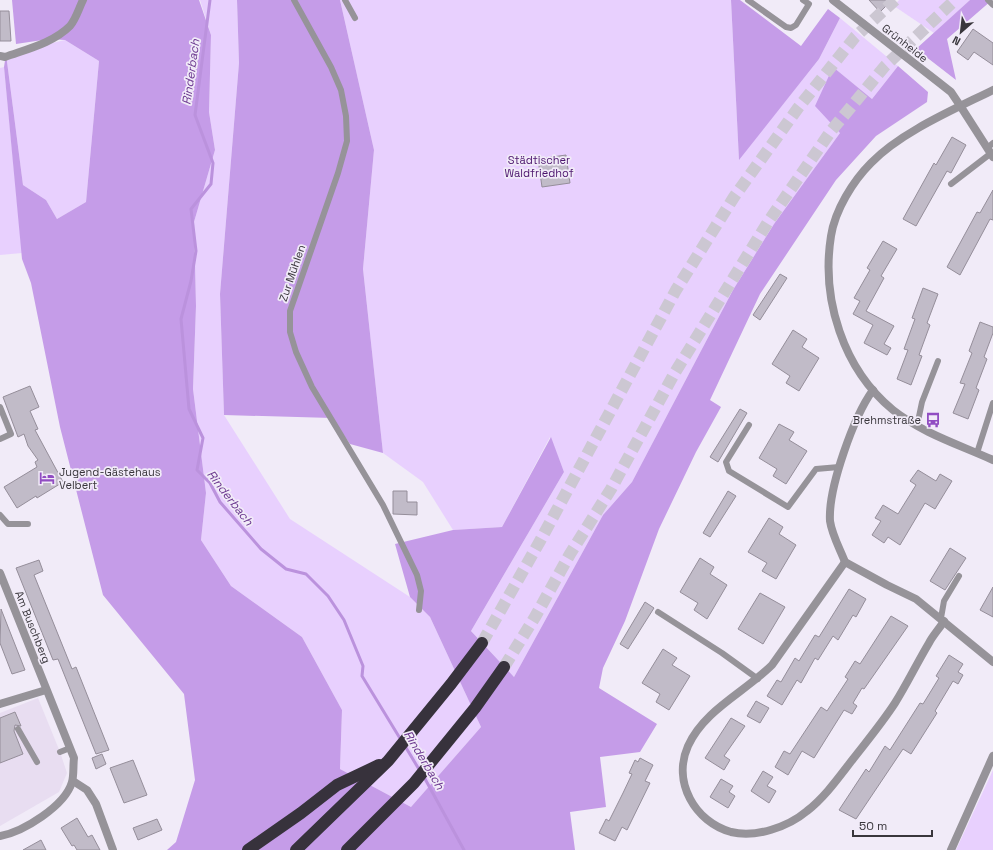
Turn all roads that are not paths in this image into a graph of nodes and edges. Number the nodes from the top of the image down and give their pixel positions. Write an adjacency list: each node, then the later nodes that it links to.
1 (82, 0): 10 (street)
2 (294, 0): 30 (lane, Zur Mühlen)
3 (344, 0): 9 (lane)
4 (748, 0): 7 (lane)
5 (833, 0): 12 (street, Grünheide)
6 (988, 0): 8 (lane)
7 (808, 1)
8 (993, 5)
9 (355, 18)
10 (0, 56)
11 (993, 90): 12 (street)
12 (961, 107): 13 (street, Grünheide); 16 (street)
13 (991, 150): 14 (lane)
14 (951, 184)
15 (938, 361): 20 (lane)
16 (873, 390): 20 (street); 24 (street)
17 (993, 403): 22 (lane)
18 (0, 407): 21 (lane)
19 (749, 425): 24 (lane)
20 (917, 426): 22 (street)
21 (0, 438)
22 (977, 453): 23 (street)
23 (993, 460)
24 (839, 467): 27 (street)
25 (0, 515): 26 (lane)
26 (28, 524)
27 (845, 562): 32 (street); 36 (street)
28 (0, 573): 37 (street, Am Buschberg)
29 (959, 576): 32 (lane)
30 (419, 610)
31 (658, 612): 36 (lane)
32 (942, 619): 34 (street); 36 (street)
33 (482, 643): 43 (highway)
34 (993, 662)
35 (504, 667): 50 (highway)
36 (758, 679)
37 (46, 690): 38 (street); 40 (street, Am Buschberg)
38 (0, 704)
39 (18, 729): 44 (lane)
40 (70, 748): 41 (lane); 45 (street, Am Buschberg)
41 (60, 752)
42 (993, 756): 51 (street)
43 (388, 761): 48 (highway); 49 (highway)
44 (37, 762)
45 (73, 781): 46 (street, Am Buschberg); 47 (street)
46 (0, 836)
47 (113, 850)
48 (248, 850)
49 (296, 850)
50 (347, 850)
51 (951, 850)

